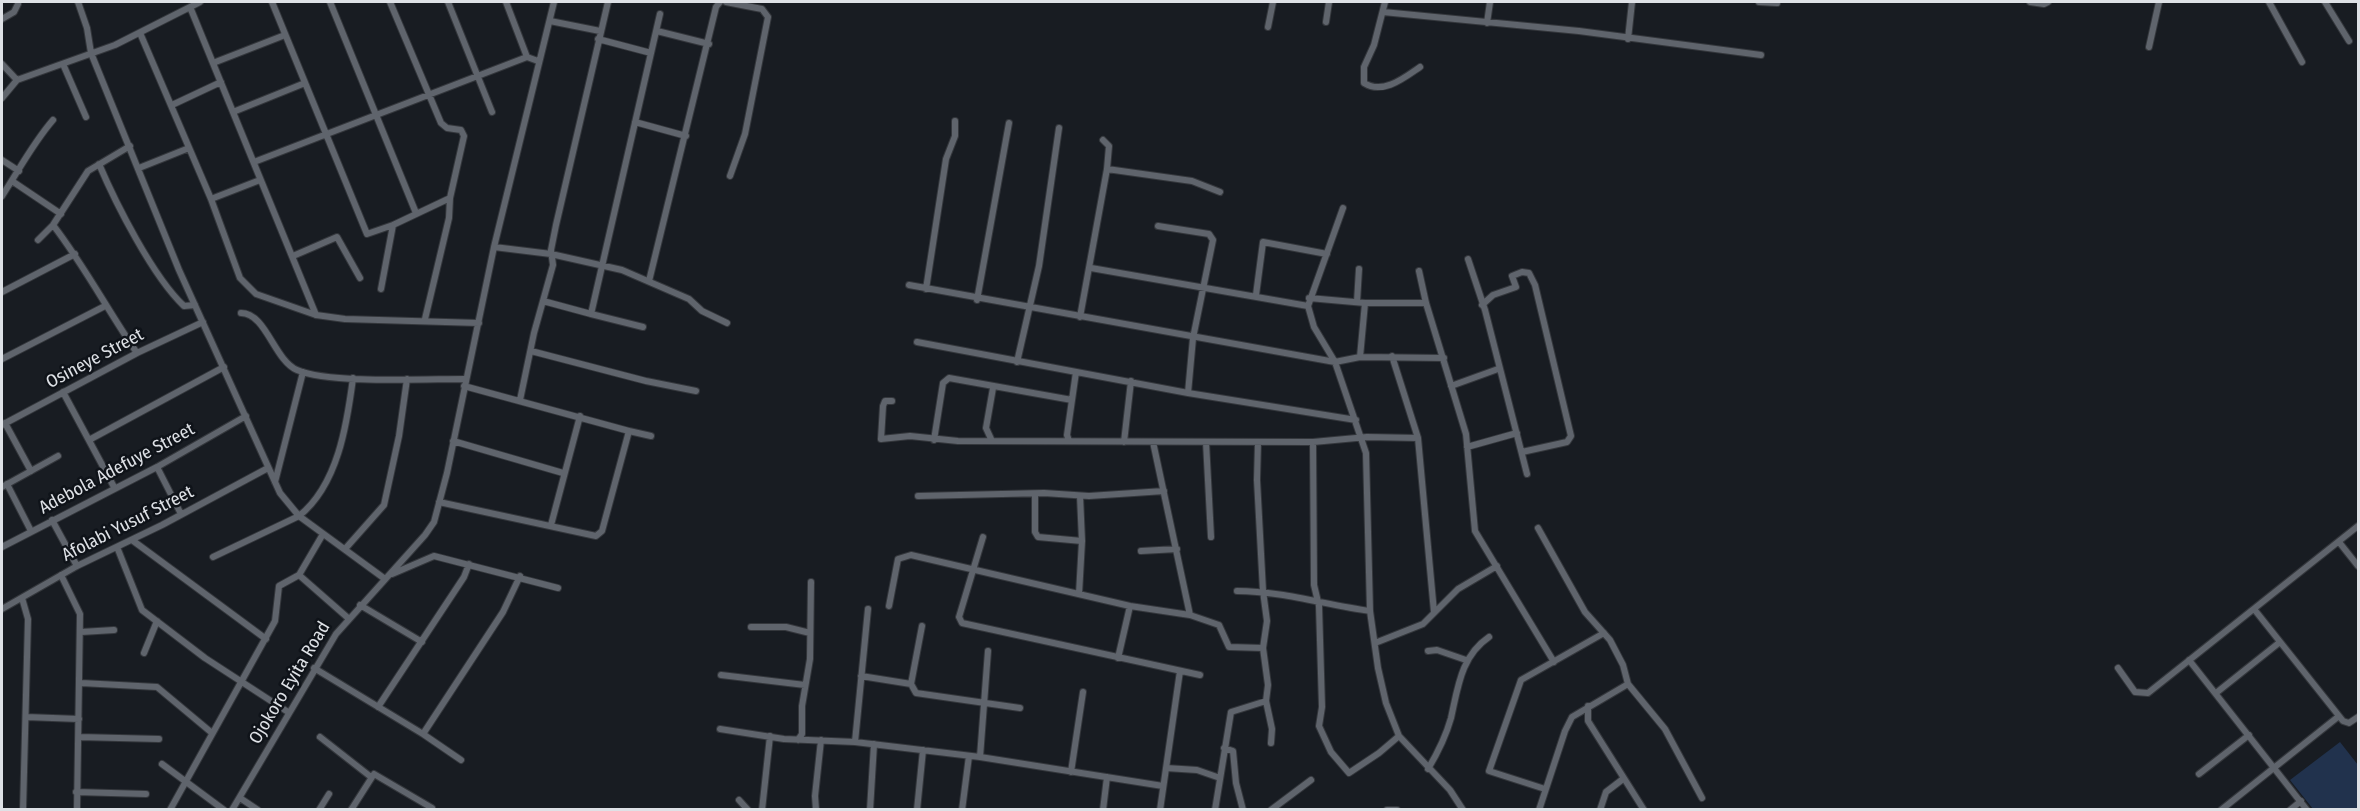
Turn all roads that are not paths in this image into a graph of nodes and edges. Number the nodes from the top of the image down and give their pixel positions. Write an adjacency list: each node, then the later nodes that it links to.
1 (19, 2): 28 (street)
2 (78, 2): 42 (street)
3 (200, 2): 25 (street)
4 (273, 2): 36 (street)
5 (330, 2): 61 (street)
6 (390, 2): 56 (street)
7 (448, 2): 52 (street)
8 (506, 2): 45 (street)
9 (554, 2): 29 (street, Ojokoro Eyita Road)
10 (608, 2): 33 (street)
11 (720, 2): 40 (street)
12 (726, 2): 79 (street)
13 (1273, 2): 32 (street)
14 (1329, 2): 30 (street)
15 (1385, 2): 26 (street)
16 (1490, 2): 31 (street)
17 (1632, 2): 38 (street)
18 (1758, 2): 24 (street)
19 (2030, 2): 20 (street)
20 (2048, 2)
21 (2159, 2): 41 (street)
22 (2269, 2): 47 (street)
23 (2325, 2): 39 (street)
24 (1777, 3)
25 (190, 7): 35 (street); 48 (street)
26 (1383, 12): 31 (street); 51 (street)
27 (660, 14): 34 (street)
28 (2, 19)
29 (550, 21): 33 (street); 46 (street, Ojokoro Eyita Road)
30 (1326, 22)
31 (1487, 23): 38 (street)
32 (1268, 27)
33 (600, 31): 37 (street)
34 (657, 31): 40 (street); 43 (street)
35 (140, 33): 42 (street); 58 (street)
36 (285, 35): 48 (street); 55 (street)
37 (598, 39): 43 (street); 95 (street)
38 (1628, 39): 44 (street)
39 (2349, 41)
40 (708, 44): 69 (street)
41 (2148, 46)
42 (91, 53): 50 (street); 71 (street)
43 (651, 53): 64 (street)
44 (1761, 55)
45 (527, 57): 46 (street); 52 (street)
46 (538, 60): 93 (street, Ojokoro Eyita Road)
47 (2302, 62)
48 (213, 63): 54 (street)
49 (2, 64): 53 (street)
50 (63, 64): 53 (street); 62 (street)
51 (1420, 67)
52 (479, 75): 56 (street); 60 (street)
53 (17, 80): 57 (street)
54 (221, 82): 58 (street); 59 (street)
55 (305, 83): 59 (street); 68 (street)
56 (428, 95): 61 (street); 84 (street)
57 (2, 98)
58 (172, 105): 72 (street)
59 (233, 112): 74 (street)
60 (492, 112)
61 (377, 114): 68 (street); 87 (street)
62 (86, 117)
63 (53, 120): 78 (street)
64 (635, 122): 69 (street); 99 (street)
65 (955, 122): 108 (street)
66 (1009, 123): 112 (street)
67 (1059, 128): 120 (street)
68 (327, 135): 74 (street); 90 (street)
69 (686, 136): 104 (street)
70 (1103, 140): 77 (street)
71 (130, 146): 75 (street); 76 (street)
72 (189, 148): 76 (street); 85 (street)
73 (2, 160): 78 (street)
74 (254, 162): 80 (street)
75 (99, 164): 88 (street); 117 (street)
76 (140, 168): 117 (street)
77 (1107, 169): 82 (street); 100 (street)
78 (19, 171): 81 (street)
79 (730, 176)
80 (260, 180): 85 (street); 97 (street)
81 (12, 181): 83 (street); 88 (street)
82 (1220, 192)
83 (2, 196)
84 (450, 198): 87 (street); 125 (street)
85 (211, 199): 123 (street)
86 (1343, 208): 96 (street)
87 (416, 213): 90 (street)
88 (61, 214): 89 (street)
89 (53, 225): 92 (street); 94 (street)
90 (393, 225): 107 (street)
91 (1158, 226): 106 (street)
92 (38, 240)
93 (494, 247): 95 (street); 127 (street, Ojokoro Eyita Road)
94 (75, 254): 109 (street); 118 (street)
95 (551, 254): 99 (street); 113 (street)
96 (1327, 254): 110 (street); 111 (street)
97 (293, 256): 103 (street); 123 (street)
98 (1468, 259): 116 (street)
99 (601, 265): 104 (street); 122 (street)
100 (1091, 268): 106 (street); 124 (street)
101 (1359, 269): 114 (street)
102 (1419, 270): 115 (street)
103 (360, 278)
104 (649, 281): 128 (street)
105 (909, 285): 108 (street)
106 (1203, 288): 110 (street); 130 (street)
107 (381, 289)
108 (926, 289): 112 (street)
109 (2, 292)
110 (1256, 295): 119 (street)
111 (1309, 298): 114 (street); 119 (street)
112 (978, 300): 120 (street)
113 (543, 301): 122 (street); 132 (street)
114 (1361, 303): 115 (street); 135 (street)
115 (1426, 303): 137 (street)
116 (1482, 304): 141 (street); 176 (street)
117 (195, 305): 126 (street)
118 (105, 306): 133 (street); 136 (street)
119 (1308, 306): 139 (street)
120 (1029, 309): 124 (street); 138 (street)
121 (241, 313): 142 (street)
122 (591, 314): 129 (street)
123 (316, 315): 125 (street)
124 (1080, 317): 130 (street)
125 (425, 319): 127 (street)
126 (203, 322): 133 (street, Osineye Street); 140 (street)
127 (479, 323): 147 (street, Ojokoro Eyita Road)
128 (728, 323)
129 (643, 327)
130 (1193, 338): 139 (street); 152 (street)
131 (917, 342): 138 (street)
132 (531, 351): 150 (street); 153 (street)
133 (137, 353): 151 (street, Osineye Street)
134 (1392, 356): 135 (street); 137 (street); 164 (street)
135 (1360, 357): 139 (street)
136 (2, 358)
137 (1444, 358): 148 (street)
138 (1017, 362): 143 (street)
139 (1335, 362): 158 (street)
140 (224, 368): 156 (street); 165 (street)
141 (1498, 369): 148 (street); 161 (street)
142 (303, 372): 144 (street); 183 (street)
143 (1076, 372): 146 (street); 154 (street)
144 (354, 378): 145 (street); 192 (street)
145 (407, 379): 147 (street); 206 (street)
146 (1131, 381): 152 (street); 170 (street)
147 (464, 382): 153 (street); 167 (street, Ojokoro Eyita Road)
148 (1451, 386): 175 (street)
149 (993, 387): 154 (street); 166 (street); 168 (street)
150 (696, 391)
151 (63, 392): 159 (street, Osineye Street); 165 (street)
152 (1188, 393): 158 (street)
153 (520, 400): 157 (street)
154 (1072, 400): 169 (street)
155 (892, 401): 166 (street)
156 (246, 416): 178 (street, Adebola Adefuye Street); 179 (street)
157 (580, 416): 160 (street); 181 (street)
158 (1356, 420): 163 (street)
159 (3, 424): 180 (street)
160 (629, 431): 162 (street); 194 (street)
161 (1517, 433): 175 (street); 176 (street)
162 (651, 436)
163 (1362, 438): 164 (street); 174 (street); 232 (street)
164 (1418, 438): 233 (street)
165 (89, 440): 185 (street)
166 (934, 440): 168 (street)
167 (453, 441): 181 (street); 190 (street, Ojokoro Eyita Road)
168 (992, 441): 169 (street)
169 (1070, 441): 170 (street)
170 (1124, 442): 171 (street)
171 (1153, 442): 172 (street); 186 (street)
172 (1206, 442): 173 (street); 200 (street)
173 (1258, 442): 174 (street); 222 (street)
174 (1313, 442): 225 (street)
175 (1467, 447): 212 (street)
176 (1522, 452): 182 (street)
177 (58, 456): 180 (street)
178 (157, 466): 185 (street, Adebola Adefuye Street); 191 (street)
179 (268, 468): 183 (street); 191 (street, Afolabi Yusuf Street)
180 (31, 471): 184 (street)
181 (563, 473): 194 (street)
182 (1527, 474)
183 (274, 482): 192 (street)
184 (4, 485): 197 (street)
185 (114, 487): 193 (street, Adebola Adefuye Street)
186 (1164, 491): 189 (street); 207 (street)
187 (1035, 494): 188 (street); 189 (street); 202 (street)
188 (918, 496)
189 (1080, 496): 202 (street)
190 (439, 502): 194 (street); 218 (street, Ojokoro Eyita Road)
191 (181, 514): 201 (street, Afolabi Yusuf Street)
192 (299, 516): 198 (street); 209 (street)
193 (52, 520): 197 (street, Adebola Adefuye Street); 211 (street)
194 (551, 525)
195 (2358, 526): 203 (street)
196 (1538, 528): 242 (street)
197 (31, 531): 204 (street, Adebola Adefuye Street)
198 (323, 534): 206 (street); 216 (street)
199 (983, 537): 214 (street)
200 (1210, 537)
201 (132, 540): 205 (street, Afolabi Yusuf Street); 244 (street)
202 (1082, 541): 223 (street)
203 (2339, 542): 213 (street); 231 (street)
204 (2, 547)
205 (117, 547): 211 (street, Afolabi Yusuf Street); 236 (street)
206 (345, 549): 218 (street)
207 (1177, 549): 208 (street); 234 (street)
208 (1141, 551)
209 (213, 557)
210 (469, 564): 217 (street); 218 (street); 245 (street)
211 (76, 566): 215 (street, Afolabi Yusuf Street)
212 (1497, 566): 233 (street); 255 (street)
213 (2358, 566)
214 (973, 571): 223 (street); 227 (street); 252 (street)
215 (61, 575): 224 (street, Afolabi Yusuf Street); 240 (street)
216 (299, 575): 235 (street); 244 (street)
217 (520, 576): 220 (street); 283 (street)
218 (386, 577): 226 (street, Ojokoro Eyita Road)
219 (811, 582): 241 (street)
220 (558, 588)
221 (1237, 591): 222 (street)
222 (1263, 591): 225 (street); 248 (street)
223 (1079, 594): 228 (street)
224 (22, 598): 229 (street, Afolabi Yusuf Street); 277 (street)
225 (1318, 604): 232 (street); 284 (street)
226 (360, 605): 235 (street, Ojokoro Eyita Road); 245 (street)
227 (889, 606)
228 (1130, 606): 234 (street); 252 (street)
229 (2, 609)
230 (868, 609): 261 (street)
231 (2254, 609): 246 (street); 254 (street)
232 (1370, 611): 247 (street)
233 (1434, 612): 247 (street)
234 (1190, 615): 248 (street)
235 (348, 618): 256 (street, Ojokoro Eyita Road)
236 (157, 621): 251 (street); 263 (street)
237 (922, 626): 264 (street)
238 (750, 627): 241 (street)
239 (114, 630): 240 (street)
240 (81, 632): 262 (street)
241 (810, 633): 266 (street)
242 (1604, 633): 255 (street); 265 (street)
243 (1488, 637): 253 (street)
244 (266, 639): 263 (street)
245 (422, 642): 272 (street)
246 (2280, 642): 268 (street); 276 (street)
247 (1375, 643): 284 (street)
248 (1263, 648): 269 (street)
249 (988, 651): 270 (street)
250 (1428, 651): 253 (street)
251 (144, 653)
252 (1118, 658): 258 (street)
253 (1466, 660): 303 (street)
254 (2189, 660): 257 (street); 268 (street)
255 (1554, 662): 313 (street)
256 (314, 668): 272 (street); 274 (street, Ojokoro Eyita Road)
257 (2118, 668)
258 (1180, 670): 260 (street); 302 (street)
259 (721, 675): 266 (street)
260 (1200, 675)
261 (861, 676): 264 (street); 292 (street)
262 (81, 683): 279 (street); 282 (street)
263 (241, 683): 274 (street); 282 (street)
264 (911, 684): 270 (street)
265 (1628, 684): 271 (street); 318 (street)
266 (805, 686): 289 (street)
267 (1083, 693): 304 (street)
268 (2216, 693): 285 (street)
269 (1266, 701): 293 (street); 295 (street)
270 (983, 703): 273 (street); 298 (street)
271 (1588, 706): 275 (street); 280 (street)
272 (378, 707): 283 (street)
273 (1020, 708)
274 (288, 712): 317 (street, Ojokoro Eyita Road)
275 (1578, 713): 280 (street); 313 (street)
276 (2339, 716): 278 (street); 301 (street)
277 (26, 717): 279 (street); 322 (street)
278 (2358, 717)
279 (79, 719): 287 (street)
280 (1588, 721): 309 (street)
281 (720, 729): 286 (street)
282 (212, 733): 311 (street)
283 (423, 734): 299 (street)
284 (1399, 735): 303 (street)
285 (2249, 735): 301 (street); 305 (street)
286 (770, 736): 289 (street); 331 (street)
287 (79, 737): 290 (street); 314 (street)
288 (320, 737): 306 (street)
289 (800, 737): 291 (street)
290 (159, 739)
291 (821, 740): 292 (street); 332 (street)
292 (855, 742): 294 (street)
293 (1270, 743)
294 (874, 744): 296 (street); 333 (street)
295 (1224, 748): 308 (street); 339 (street)
296 (923, 750): 297 (street); 334 (street)
297 (969, 756): 298 (street); 335 (street)
298 (980, 757): 304 (street)
299 (461, 760)
300 (162, 764): 311 (street)
301 (2275, 767): 320 (street); 347 (street)
302 (1166, 768): 308 (street); 312 (street)
303 (1428, 769): 343 (street)
304 (1071, 772): 307 (street)
305 (2199, 774)
306 (371, 777): 321 (street); 329 (street)
307 (1107, 777): 312 (street); 336 (street)
308 (1220, 778): 338 (street)
309 (1623, 779): 345 (street); 346 (street)
310 (1311, 780): 340 (street)
311 (186, 783): 324 (street); 325 (street)
312 (1164, 786): 337 (street)
313 (1545, 789): 344 (street)
314 (76, 792): 315 (street); 323 (street)
315 (146, 794)
316 (329, 794): 328 (street)
317 (240, 798): 326 (street, Ojokoro Eyita Road); 327 (street)
318 (1702, 798)
319 (739, 800): 330 (street)
320 (2301, 801): 348 (street); 349 (street)
321 (432, 808)
322 (23, 810)
323 (77, 810)
324 (170, 810)
325 (224, 810)
326 (232, 810)
327 (258, 810)
328 (319, 810)
329 (351, 810)
330 (748, 810)
331 (762, 810)
332 (816, 810)
333 (870, 810)
334 (917, 810)
335 (962, 810)
336 (1103, 810)
337 (1160, 810)
338 (1215, 810)
339 (1243, 810)
340 (1271, 810)
341 (1387, 810): 342 (street)
342 (1397, 810)
343 (1463, 810)
344 (1539, 810)
345 (1600, 810)
346 (1644, 810)
347 (2221, 810)
348 (2290, 810)
349 (2307, 810)

